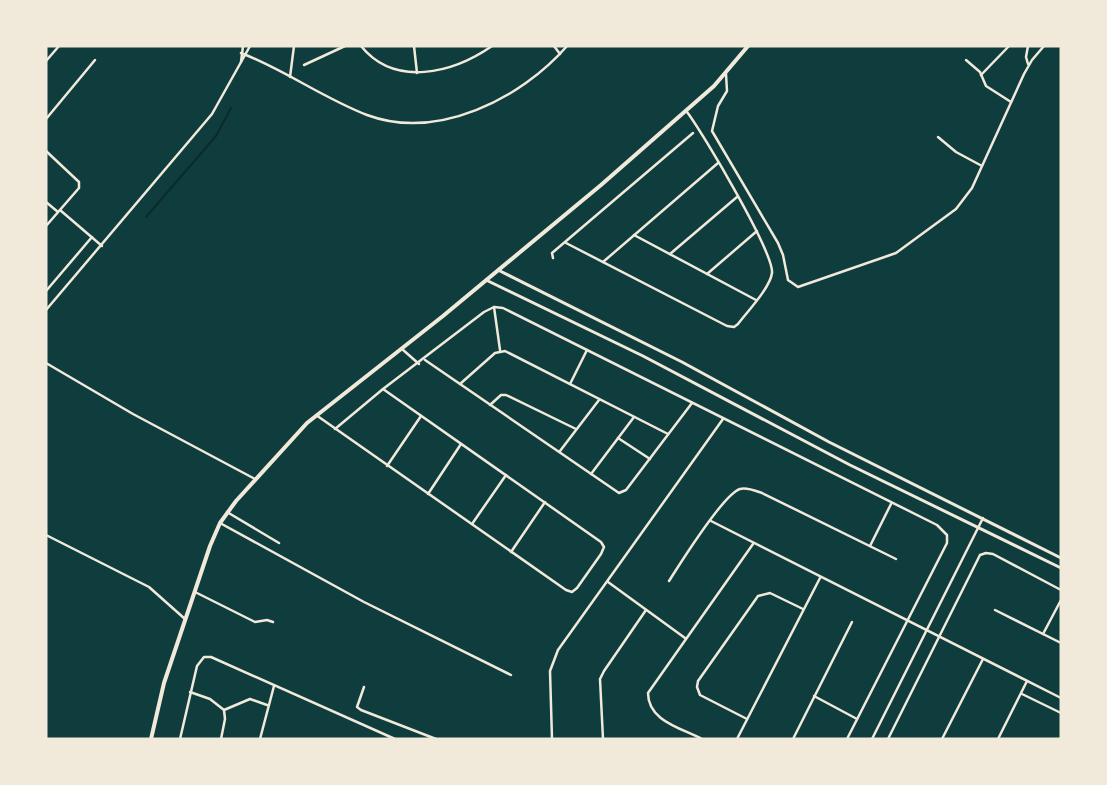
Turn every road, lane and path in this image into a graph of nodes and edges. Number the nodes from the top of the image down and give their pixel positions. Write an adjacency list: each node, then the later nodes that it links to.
1 (59, 46): 20 (street)
2 (243, 46): 15 (street)
3 (250, 46): 17 (street)
4 (294, 46): 27 (street)
5 (345, 46): 22 (street)
6 (361, 46): 24 (street)
7 (414, 46): 24 (street)
8 (492, 46): 24 (street)
9 (554, 46): 16 (street)
10 (567, 46): 16 (street)
11 (748, 46): 25 (main road)
12 (1010, 46): 26 (street)
13 (1044, 46): 23 (street)
14 (1027, 47): 23 (street)
15 (241, 53): 17 (street); 21 (street)
16 (560, 54): 27 (street)
17 (247, 55): 21 (street); 27 (street)
18 (95, 60): 30 (street)
19 (966, 60): 26 (street)
20 (46, 61)
21 (241, 63): 44 (street)
22 (304, 65)
23 (1028, 65): 28 (street)
24 (417, 74)
25 (726, 74): 29 (main road); 35 (street)
26 (981, 75): 28 (street)
27 (290, 77)
28 (1011, 102): 35 (street)
29 (687, 112): 34 (street); 48 (main road)
30 (46, 119)
31 (692, 133): 43 (street)
32 (938, 137): 35 (street)
33 (46, 151): 38 (street)
34 (718, 163): 36 (street); 41 (street)
35 (982, 166)
36 (738, 197): 40 (street); 45 (street)
37 (46, 202): 38 (street)
38 (59, 211): 39 (street); 42 (street)
39 (46, 226)
40 (757, 231): 49 (street); 52 (street)
41 (634, 234): 45 (street); 47 (street)
42 (92, 237): 44 (street); 51 (street)
43 (566, 243): 46 (street); 47 (street)
44 (102, 246): 54 (street)
45 (670, 254): 49 (street)
46 (553, 258)
47 (603, 262): 52 (street)
48 (498, 270): 50 (main road); 86 (street)
49 (707, 274): 52 (street)
50 (486, 280): 55 (main road); 90 (street)
51 (46, 291)
52 (756, 300)
53 (494, 308): 56 (street); 57 (street); 58 (street)
54 (46, 310)
55 (402, 349): 60 (street); 67 (main road)
56 (587, 349): 62 (street); 65 (street)
57 (500, 350): 61 (street); 62 (street)
58 (425, 360): 60 (street); 61 (street)
59 (46, 363): 81 (street)
60 (419, 364): 63 (street)
61 (460, 384): 66 (street)
62 (570, 384): 64 (street)
63 (383, 389): 68 (street); 71 (street)
64 (599, 400): 69 (street); 72 (street)
65 (692, 403): 70 (street); 73 (street)
66 (490, 404): 72 (street); 76 (street)
67 (316, 415): 71 (street); 81 (main road)
68 (421, 416): 75 (street); 78 (street)
69 (634, 417): 73 (street); 74 (street)
70 (723, 419): 84 (street); 101 (street)
71 (335, 429): 78 (street)
72 (576, 429): 76 (street)
73 (668, 434): 77 (street)
74 (618, 438): 77 (street); 79 (street)
75 (461, 444): 80 (street); 82 (street)
76 (560, 451): 79 (street)
77 (650, 459): 79 (street)
78 (387, 466): 82 (street)
79 (591, 474)
80 (506, 475): 83 (street); 89 (street)
81 (255, 479): 85 (main road)
82 (428, 494): 89 (street)
83 (545, 502): 95 (street); 95 (street)
84 (891, 504): 94 (street); 109 (street)
85 (227, 512): 88 (main road); 92 (street)
86 (983, 518): 90 (street); 96 (street)
87 (711, 521): 93 (street); 94 (street); 100 (street)
88 (220, 524): 103 (main road); 118 (street)
89 (472, 524): 95 (street)
90 (978, 527): 98 (street); 112 (street)
91 (46, 535): 108 (street)
92 (279, 543)
93 (753, 544): 99 (street); 115 (street)
94 (870, 546): 97 (street)
95 (511, 552)
96 (1061, 558)
97 (896, 559)
98 (1061, 568)
99 (820, 578): 105 (street); 109 (street)
100 (668, 581)
101 (608, 582): 106 (street); 138 (street)
102 (1061, 590): 114 (street)
103 (195, 592): 108 (main road); 110 (street)
104 (1061, 600): 113 (street)
105 (803, 609): 129 (street); 129 (street)
106 (646, 610): 115 (street); 139 (street)
107 (995, 610): 113 (street)
108 (186, 620): 132 (main road)
109 (907, 620): 112 (street); 130 (street)
110 (273, 622)
111 (852, 622): 124 (street)
112 (926, 631): 114 (street); 144 (street)
113 (1043, 634): 116 (street)
114 (940, 637): 117 (street); 131 (street)
115 (685, 638): 140 (street)
116 (1061, 643)
117 (983, 659): 119 (street); 145 (street)
118 (511, 675)
119 (1027, 681): 123 (street); 125 (street)
120 (274, 686): 122 (street); 126 (street); 136 (street)
121 (364, 687): 137 (street)
122 (190, 692): 127 (street); 133 (street)
123 (1021, 693): 128 (street); 146 (street)
124 (814, 696): 130 (street); 142 (street)
125 (1061, 698)
126 (268, 705): 127 (street); 135 (street)
127 (224, 710): 134 (street)
128 (1061, 713)
129 (747, 719): 141 (street)
130 (857, 719): 143 (street)
131 (889, 738)
132 (152, 739)
133 (180, 739)
134 (221, 739)
135 (260, 739)
136 (395, 739)
137 (436, 739)
138 (552, 739)
139 (603, 739)
140 (702, 739)
141 (737, 739)
142 (794, 739)
143 (847, 739)
144 (872, 739)
145 (942, 739)
146 (998, 739)

